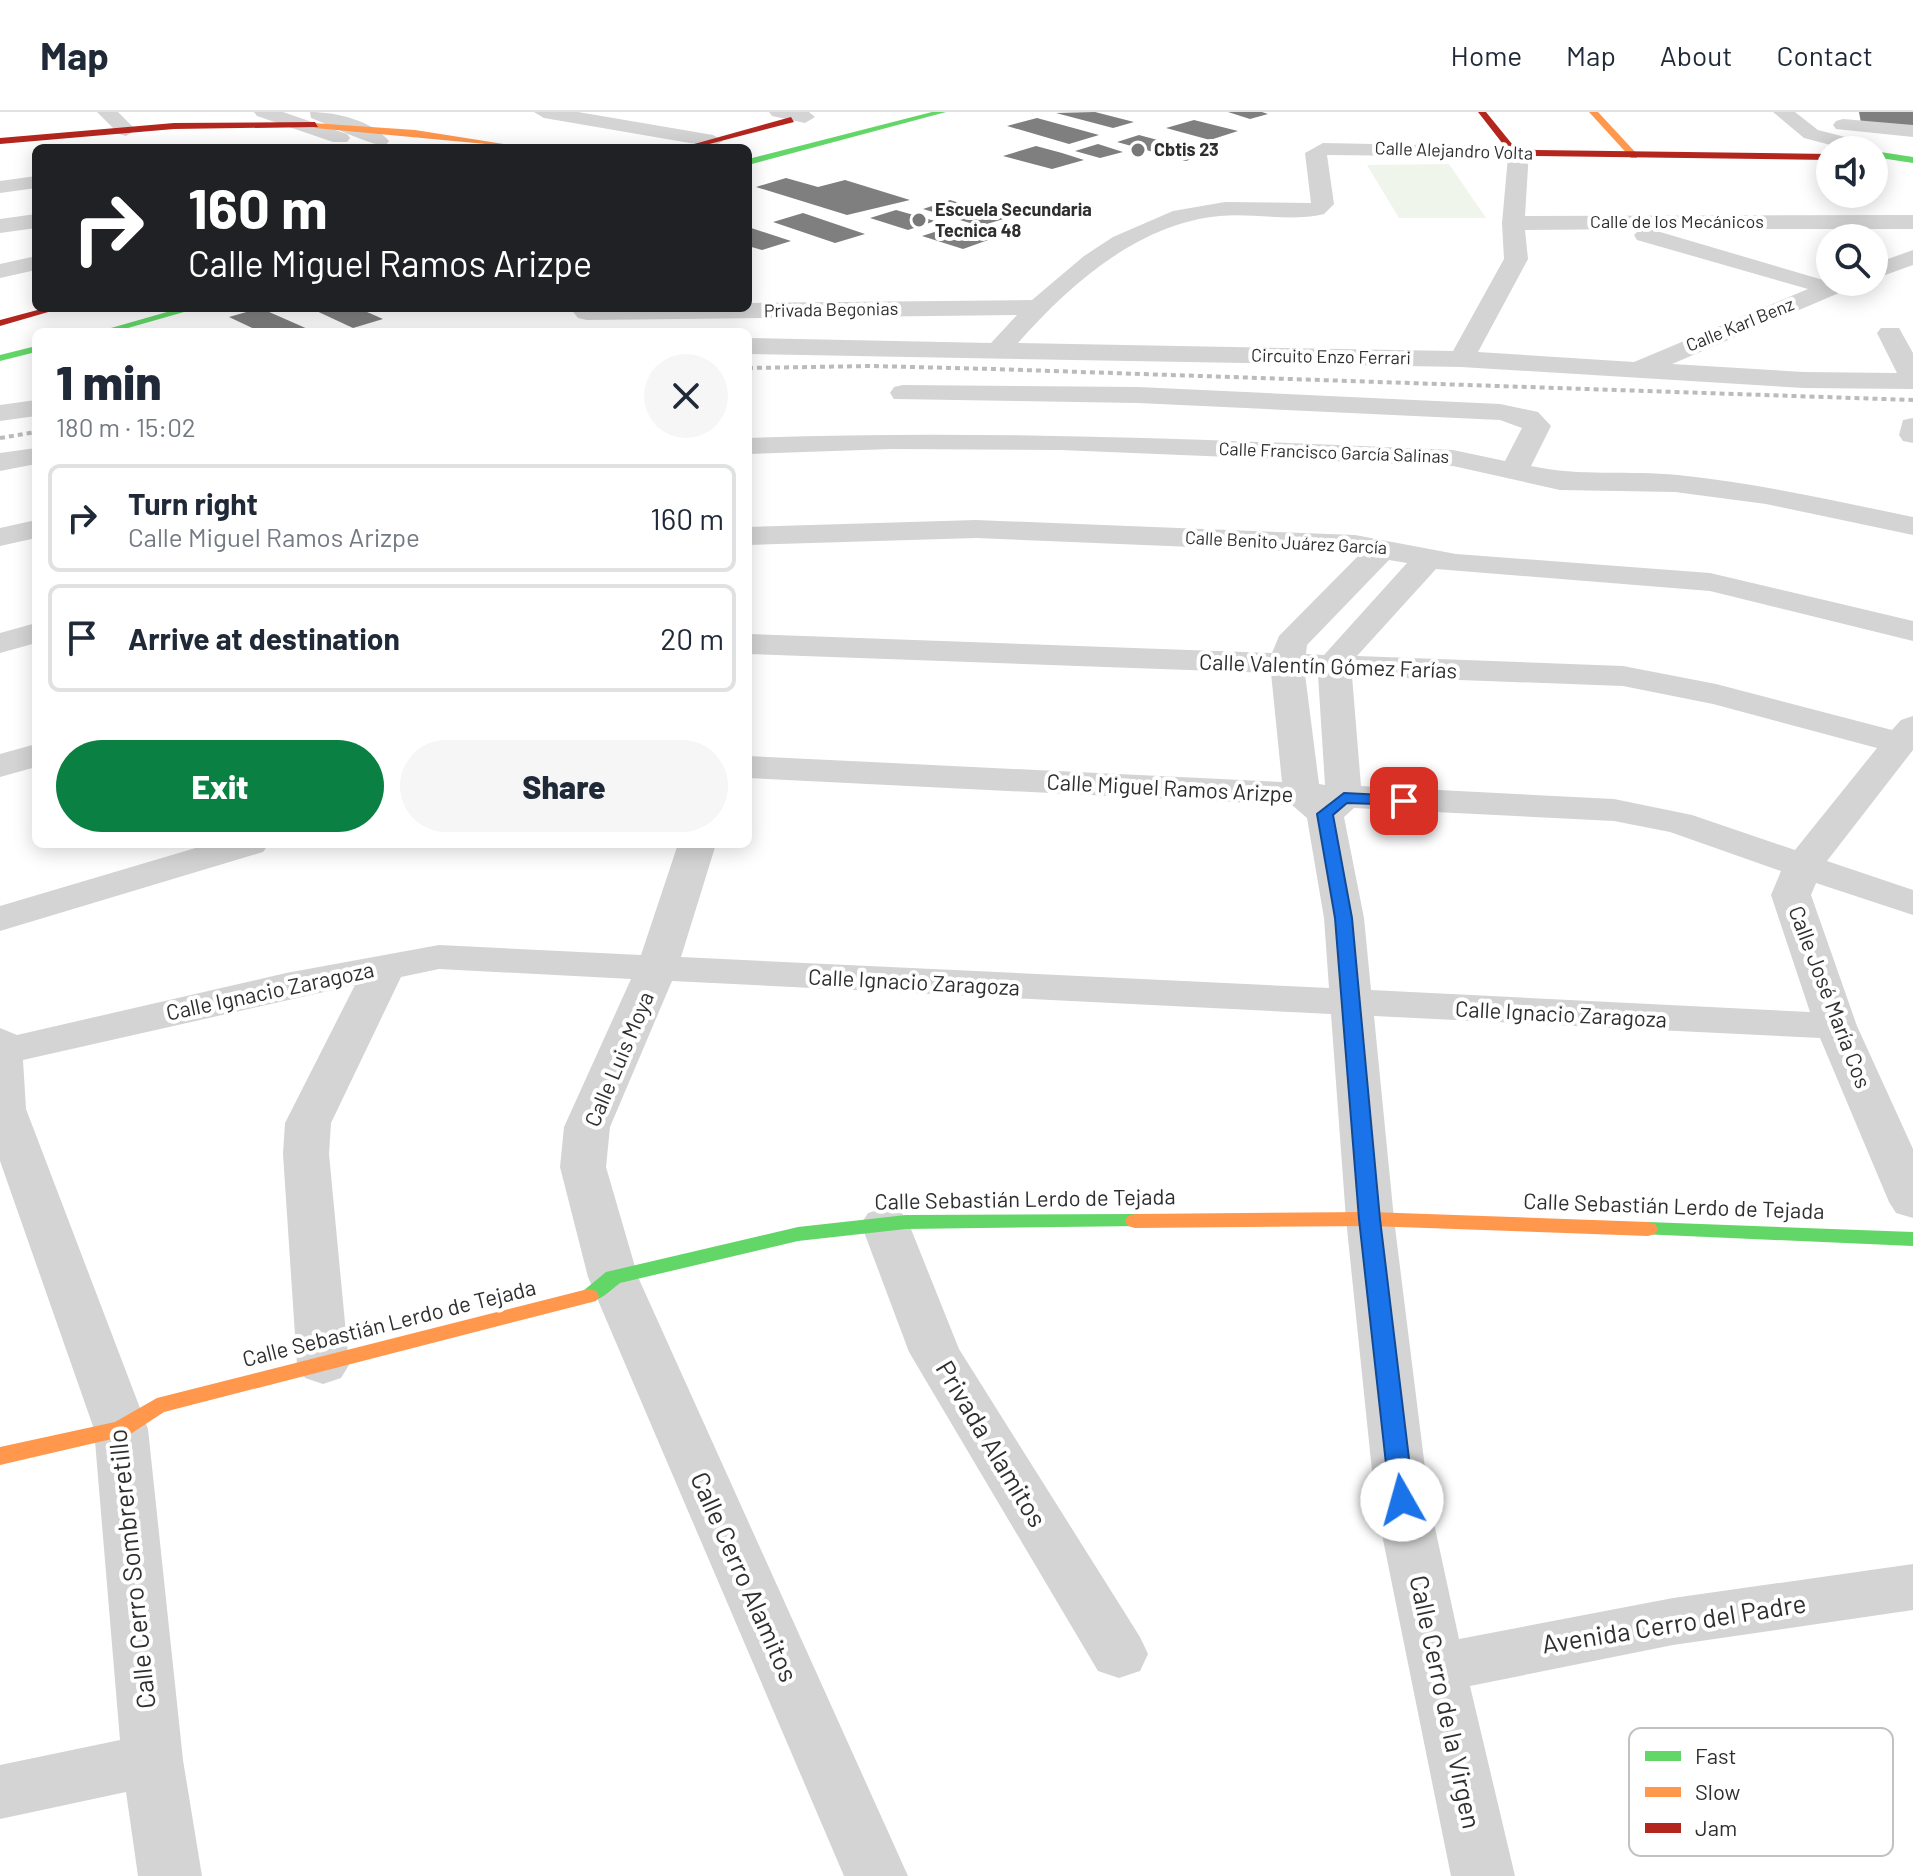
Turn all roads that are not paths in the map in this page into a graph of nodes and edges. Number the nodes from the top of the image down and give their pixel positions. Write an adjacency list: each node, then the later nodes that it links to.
1 (107, 112): 12 (street)
2 (264, 112): 11 (street)
3 (544, 112): 20 (street)
4 (779, 112): 10 (street)
5 (825, 112): 10 (street)
6 (942, 112): 30 (street)
7 (1482, 112): 27 (street)
8 (1593, 112): 28 (street)
9 (1783, 112): 15 (street)
10 (805, 117): 20 (street)
11 (311, 119): 12 (street); 14 (street)
12 (126, 130): 18 (street)
13 (1913, 131): 16 (street)
14 (349, 133): 19 (street); 21 (street); 23 (street)
15 (1828, 136)
16 (1850, 136)
17 (1816, 139): 28 (street, Calle Alejandro Volta)
18 (0, 141)
19 (379, 141): 22 (street)
20 (713, 141): 24 (street)
21 (89, 144)
22 (409, 144)
23 (498, 144)
24 (701, 144)
25 (32, 148): 26 (street)
26 (0, 151)
27 (1519, 151): 28 (street, Calle Alejandro Volta); 37 (street); 45 (street, Calle Alejandro Volta)
28 (1631, 154)
29 (1888, 158): 31 (street)
30 (752, 161)
31 (1913, 163)
32 (32, 183): 33 (street)
33 (0, 187)
34 (32, 222): 38 (street)
35 (1598, 222): 36 (street, Calle de los Mecánicos); 37 (street, Calle de los Mecánicos); 43 (street)
36 (1913, 222)
37 (1513, 223): 58 (street)
38 (0, 226)
39 (1913, 257): 41 (street)
40 (32, 264): 42 (street)
41 (1888, 267)
42 (0, 271)
43 (1816, 279)
44 (1816, 295): 59 (street, Calle Karl Benz)
45 (1035, 307): 46 (street, Privada Begonias); 56 (street)
46 (752, 311)
47 (42, 312): 51 (street)
48 (178, 312): 52 (street)
49 (586, 312): 50 (street, Privada Begonias)
50 (662, 312)
51 (0, 323)
52 (117, 328)
53 (1890, 333): 60 (street)
54 (752, 346): 56 (street, Circuito Enzo Ferrari)
55 (32, 350): 57 (street)
56 (997, 351): 58 (street, Circuito Enzo Ferrari)
57 (0, 358)
58 (1461, 359): 59 (street, Circuito Enzo Ferrari)
59 (1636, 370): 60 (street, Circuito Enzo Ferrari)
60 (1913, 379)
61 (903, 393): 69 (street)
62 (32, 409): 63 (street)
63 (0, 413)
64 (1913, 426): 65 (street)
65 (1912, 434)
66 (752, 446): 69 (street, Calle Francisco García Salinas)
67 (32, 457): 68 (street)
68 (0, 462)
69 (1514, 472): 70 (street, Calle Francisco García Salinas)
70 (1913, 526)
71 (32, 530): 73 (street)
72 (752, 536): 74 (street, Calle Benito Juárez García)
73 (0, 537)
74 (1384, 547): 75 (street, Calle Benito Juárez García); 80 (street)
75 (1431, 556): 76 (street, Calle Benito Juárez García); 81 (street)
76 (1913, 631)
77 (32, 634): 78 (street)
78 (0, 643)
79 (752, 644): 80 (street, Calle Valentín Gómez Farías)
80 (1287, 664): 81 (street, Calle Valentín Gómez Farías); 86 (street)
81 (1334, 667): 82 (street, Calle Valentín Gómez Farías); 86 (street)
82 (1906, 735): 89 (street, Calle José María Cos)
83 (32, 756): 84 (street)
84 (0, 766)
85 (752, 767): 86 (street, Calle Miguel Ramos Arizpe)
86 (1324, 802): 89 (street, Calle Miguel Ramos Arizpe); 94 (street, Calle Cerro de la Virgen)
87 (237, 848): 91 (street)
88 (696, 848): 93 (street, Calle Luis Moya)
89 (1803, 865): 90 (street, Calle Miguel Ramos Arizpe); 95 (street, Calle José María Cos)
90 (1913, 903)
91 (0, 919)
92 (385, 966): 93 (street, Calle Ignacio Zaragoza); 96 (street, Calle Ignacio Zaragoza); 102 (street)
93 (657, 968): 94 (street, Calle Ignacio Zaragoza); 101 (street, Calle Luis Moya)
94 (1353, 1004): 95 (street, Calle Ignacio Zaragoza); 98 (street, Calle Cerro de la Virgen)
95 (1836, 1026): 97 (street, Calle José María Cos)
96 (1, 1047): 103 (street, Calle Cerro Sombreretillo)
97 (1913, 1202)
98 (1370, 1219): 99 (street, Calle Sebastián Lerdo de Tejada); 100 (street, Calle Sebastián Lerdo de Tejada); 107 (street, Calle Cerro de la Virgen)
99 (885, 1224): 101 (street, Calle Sebastián Lerdo de Tejada); 106 (street, Privada Alamitos)
100 (1913, 1239)
101 (613, 1277): 102 (street, Calle Sebastián Lerdo de Tejada); 112 (street, Calle Cerro Alamitos)
102 (323, 1365): 103 (street, Calle Sebastián Lerdo de Tejada)
103 (121, 1429): 104 (street, Calle Sebastián Lerdo de Tejada); 108 (street, Calle Cerro Sombreretillo)
104 (0, 1456)
105 (1913, 1587): 107 (street, Avenida Cerro del Padre)
106 (1119, 1654)
107 (1436, 1669): 110 (street, Calle Cerro de la Virgen)
108 (152, 1760): 109 (street); 111 (street, Calle Cerro Sombreretillo)
109 (0, 1792)
110 (1472, 1872)
111 (170, 1876)
112 (876, 1876)

